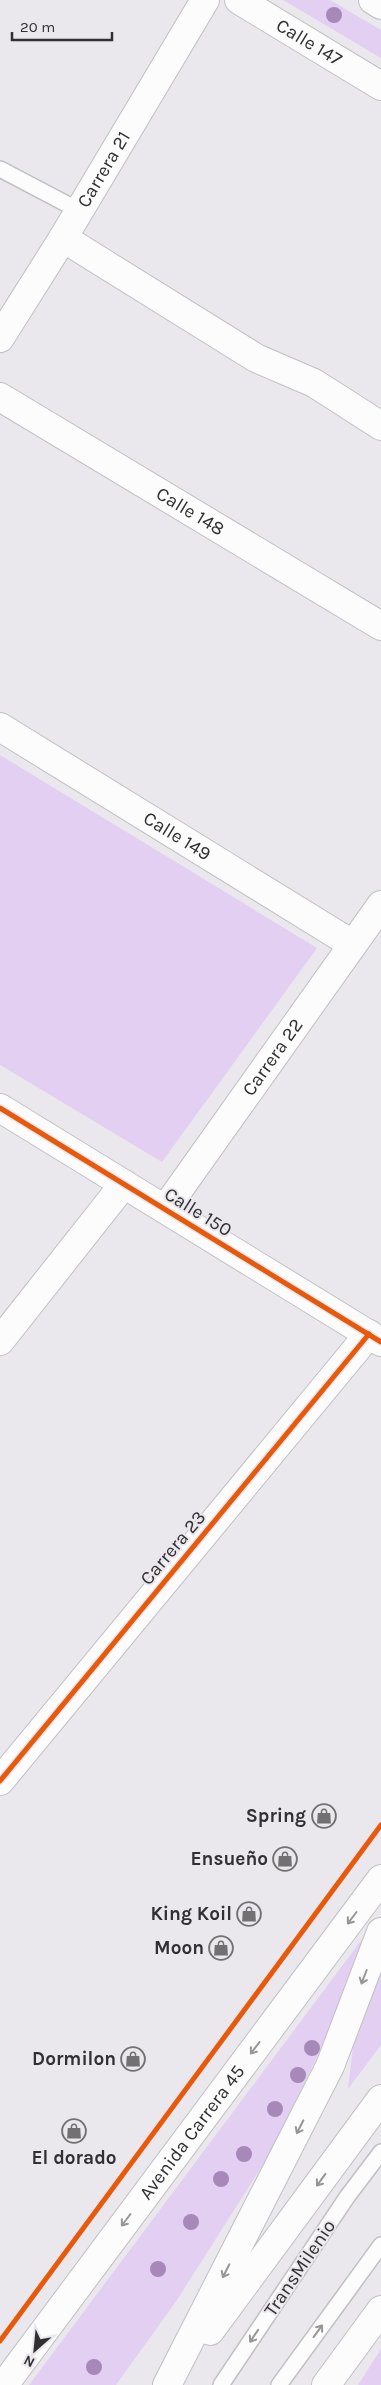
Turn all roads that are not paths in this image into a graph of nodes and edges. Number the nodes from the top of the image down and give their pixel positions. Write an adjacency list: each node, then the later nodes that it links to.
1 (205, 0): 7 (main road, Carrera 21)
2 (239, 0): 5 (main road, Calle 147)
3 (373, 0): 4 (main road)
4 (381, 5)
5 (381, 86)
6 (0, 169): 7 (lane)
7 (80, 211): 8 (main road, Carrera 21)
8 (63, 238): 9 (main road, Carrera 21); 11 (main road)
9 (0, 338)
10 (0, 397): 12 (main road, Calle 148)
11 (381, 426)
12 (381, 626)
13 (0, 727): 15 (main road, Calle 149)
14 (381, 905): 15 (main road, Carrera 22)
15 (352, 944): 18 (main road, Carrera 22)
16 (0, 1108): 17 (main road, Calle 150)
17 (124, 1184): 18 (main road, Calle 150); 20 (main road)
18 (165, 1209): 19 (main road, Calle 150)
19 (375, 1338): 21 (main road, Carrera 23)
20 (0, 1341)
21 (0, 1781)
22 (381, 1879): 28 (main road, Avenida Carrera 45, one-way to 28)
23 (381, 1932): 29 (main road, one-way to 29)
24 (381, 2099): 29 (main road, one-way to 29)
25 (381, 2152): 30 (lane, TransMilenio, one-way to 30)
26 (381, 2245): 31 (lane, one-way to 26)
27 (381, 2310): 32 (main road)
28 (4, 2385)
29 (168, 2385)
30 (221, 2385)
31 (279, 2385)
32 (326, 2385)

